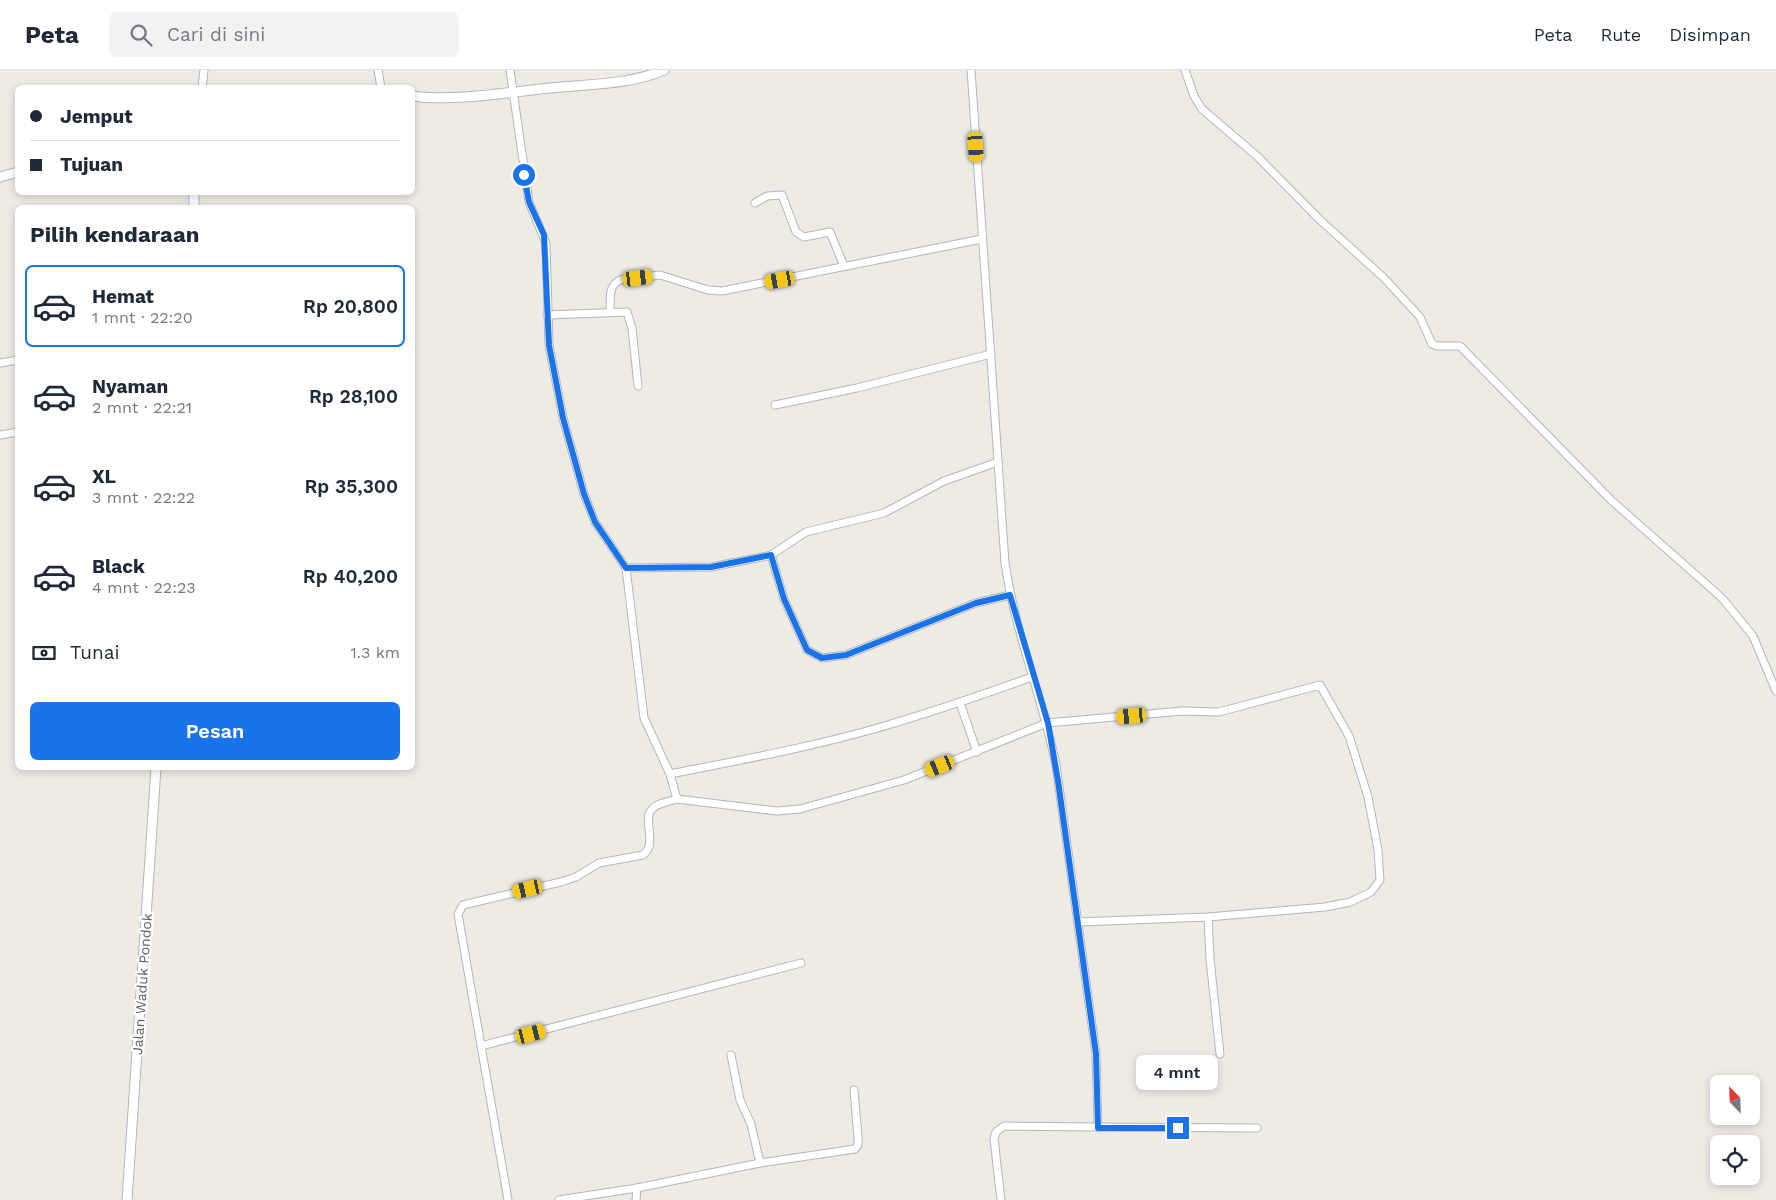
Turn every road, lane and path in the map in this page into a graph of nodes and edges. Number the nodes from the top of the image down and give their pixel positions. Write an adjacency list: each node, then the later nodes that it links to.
1 (204, 70): 7 (street)
2 (378, 70): 8 (street)
3 (510, 70): 9 (street)
4 (664, 70): 9 (street)
5 (971, 70): 14 (street)
6 (1185, 70): 30 (street)
7 (202, 85)
8 (380, 85)
9 (512, 92): 10 (street); 17 (street)
10 (415, 96)
11 (15, 173): 12 (street)
12 (0, 176)
13 (755, 203): 15 (street)
14 (982, 239): 15 (street); 18 (street)
15 (844, 266): 16 (street)
16 (610, 312): 17 (street); 21 (street)
17 (546, 315): 27 (street)
18 (991, 354): 22 (street); 25 (street)
19 (15, 360): 20 (street)
20 (0, 363)
21 (638, 386)
22 (775, 405)
23 (15, 432): 24 (street)
24 (0, 434)
25 (998, 462): 26 (street); 28 (street)
26 (771, 555): 27 (street); 28 (street)
27 (626, 568): 35 (street)
28 (1010, 595): 29 (street)
29 (1032, 677): 31 (street); 32 (street)
30 (1776, 691)
31 (960, 703): 33 (street); 35 (street)
32 (1048, 723): 33 (street); 37 (street); 38 (street)
33 (977, 752): 36 (street)
34 (156, 770): 48 (street, Jalan Waduk Pondok)
35 (670, 774): 36 (street)
36 (677, 800): 40 (street)
37 (1208, 917): 38 (street); 41 (street)
38 (1078, 922): 44 (street)
39 (801, 963): 40 (street)
40 (481, 1046): 49 (street)
41 (1220, 1054)
42 (731, 1055): 46 (street)
43 (854, 1090): 46 (street)
44 (1098, 1128): 45 (street); 52 (street)
45 (1257, 1128)
46 (760, 1163): 47 (street)
47 (636, 1188): 50 (street); 51 (street)
48 (127, 1200)
49 (508, 1200)
50 (559, 1200)
51 (636, 1200)
52 (1001, 1200)

